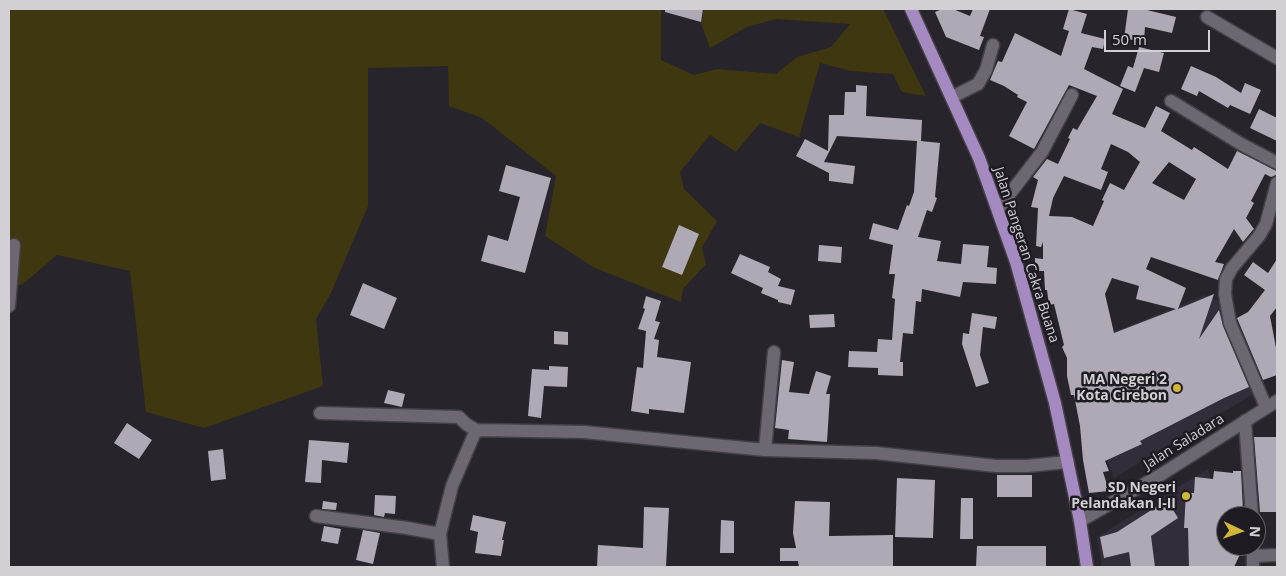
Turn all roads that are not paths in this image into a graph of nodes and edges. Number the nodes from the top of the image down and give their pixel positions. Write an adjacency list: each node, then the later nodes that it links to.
1 (911, 9): 6 (main road, Jalan Pangeran Cakra Buana)
2 (1208, 17): 4 (street)
3 (993, 46): 6 (street)
4 (1277, 58)
5 (1072, 95): 10 (street)
6 (952, 97): 10 (main road, Jalan Pangeran Cakra Buana)
7 (1171, 102): 8 (street)
8 (1277, 163)
9 (1277, 184): 14 (street)
10 (998, 209): 19 (main road, Jalan Pangeran Cakra Buana)
11 (14, 245): 12 (street)
12 (9, 306)
13 (774, 352): 18 (street)
14 (1272, 404): 16 (street, Jalan Saladara)
15 (320, 413): 17 (street)
16 (1245, 421): 20 (street); 22 (street, Jalan Saladara)
17 (476, 430): 18 (street); 23 (street)
18 (765, 450): 19 (street)
19 (1068, 462): 22 (main road, Jalan Pangeran Cakra Buana)
20 (1251, 506)
21 (316, 516): 23 (street)
22 (1080, 521): 25 (main road, Jalan Pangeran Cakra Buana)
23 (440, 534): 24 (street)
24 (443, 567)
25 (1087, 567)

